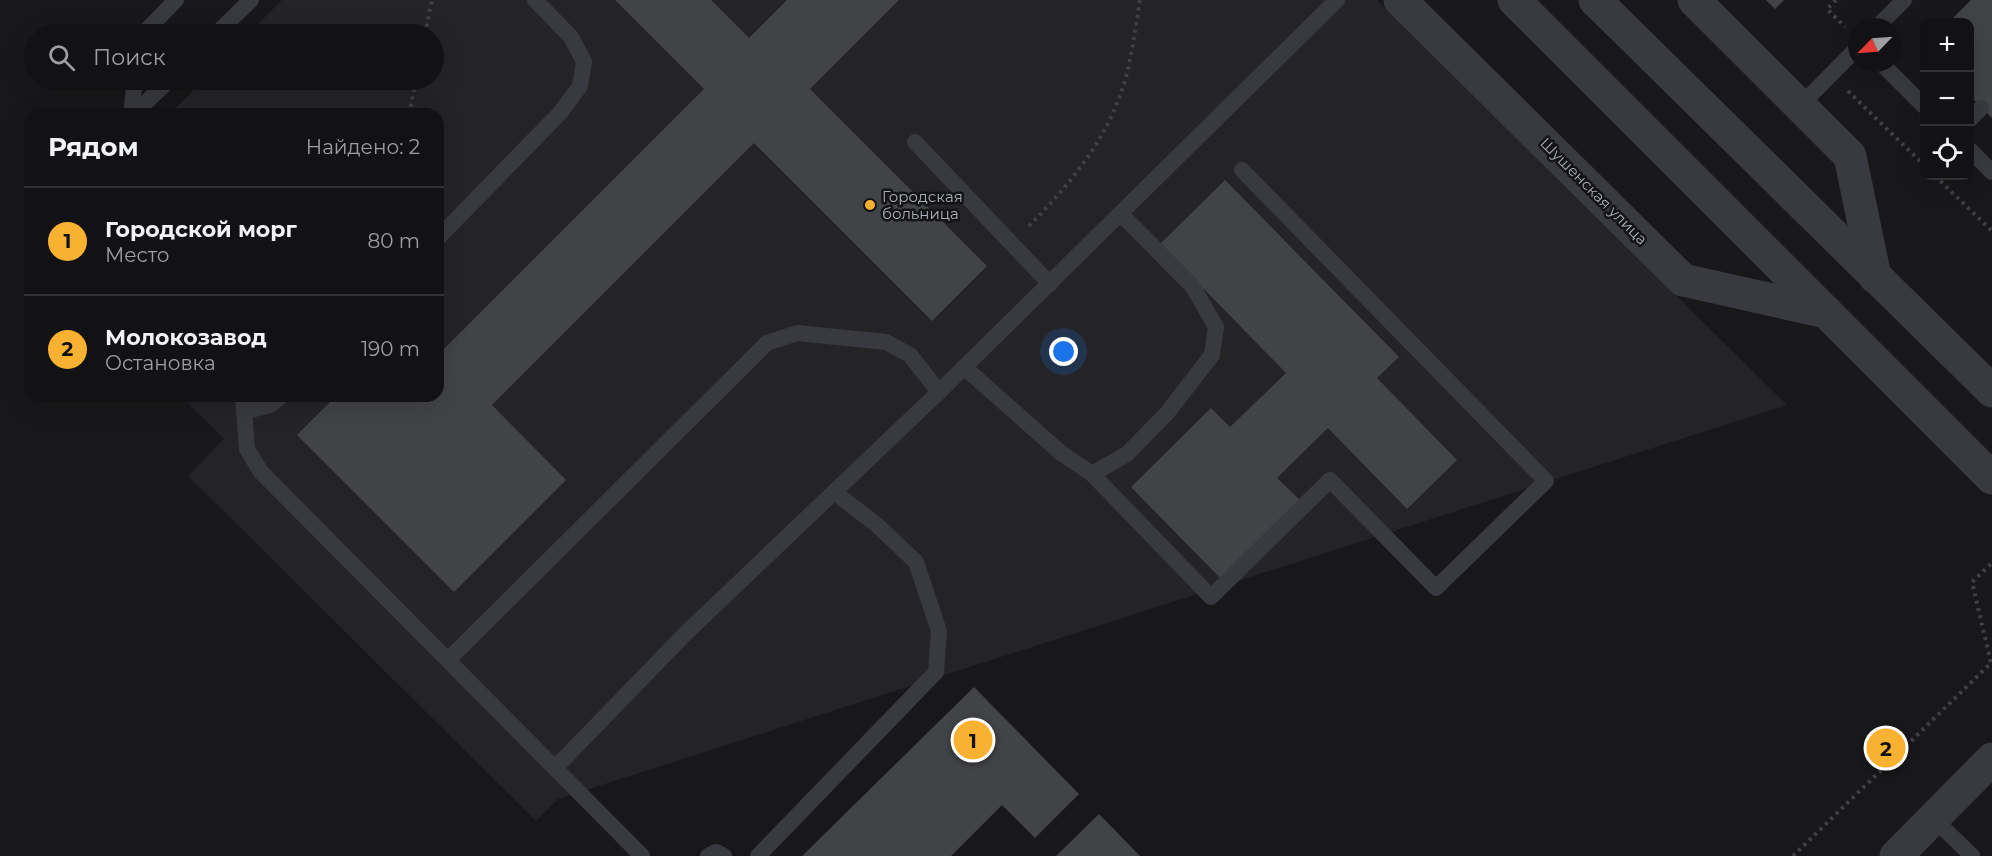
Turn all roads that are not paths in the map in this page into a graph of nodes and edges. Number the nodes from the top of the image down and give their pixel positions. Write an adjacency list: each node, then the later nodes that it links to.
1 (176, 0): 11 (lane)
2 (251, 0): 12 (lane)
3 (535, 0): 26 (lane)
4 (1338, 0): 25 (lane)
5 (1400, 0): 29 (street, Шушенская улица)
6 (1514, 0): 29 (street)
7 (1595, 0): 27 (street)
8 (1694, 0): 18 (street)
9 (1904, 0): 10 (lane)
10 (1886, 18)
11 (153, 24)
12 (226, 24)
13 (1848, 57): 18 (lane)
14 (1890, 72): 17 (lane)
15 (134, 90): 19 (lane)
16 (159, 90): 20 (lane)
17 (1920, 102)
18 (1800, 106): 27 (street)
19 (133, 108)
20 (140, 108)
21 (915, 142): 28 (lane)
22 (1974, 154): 24 (lane)
23 (1242, 170): 35 (lane)
24 (1992, 172)
25 (1121, 214): 28 (lane); 35 (lane)
26 (444, 232)
27 (1875, 277): 31 (street)
28 (1050, 284): 30 (lane)
29 (1826, 312): 36 (street)
30 (964, 367): 32 (lane); 35 (lane)
31 (1992, 391)
32 (939, 392): 37 (lane); 38 (lane)
33 (274, 402): 34 (lane)
34 (243, 404): 38 (lane)
35 (1092, 474)
36 (1992, 477)
37 (834, 492): 40 (lane); 45 (lane)
38 (449, 660): 40 (lane)
39 (1992, 759): 41 (street)
40 (555, 768): 42 (lane)
41 (1933, 818): 46 (street); 47 (lane)
42 (642, 856)
43 (708, 856): 44 (lane)
44 (724, 856)
45 (758, 856)
46 (1896, 856)
47 (1972, 856)

